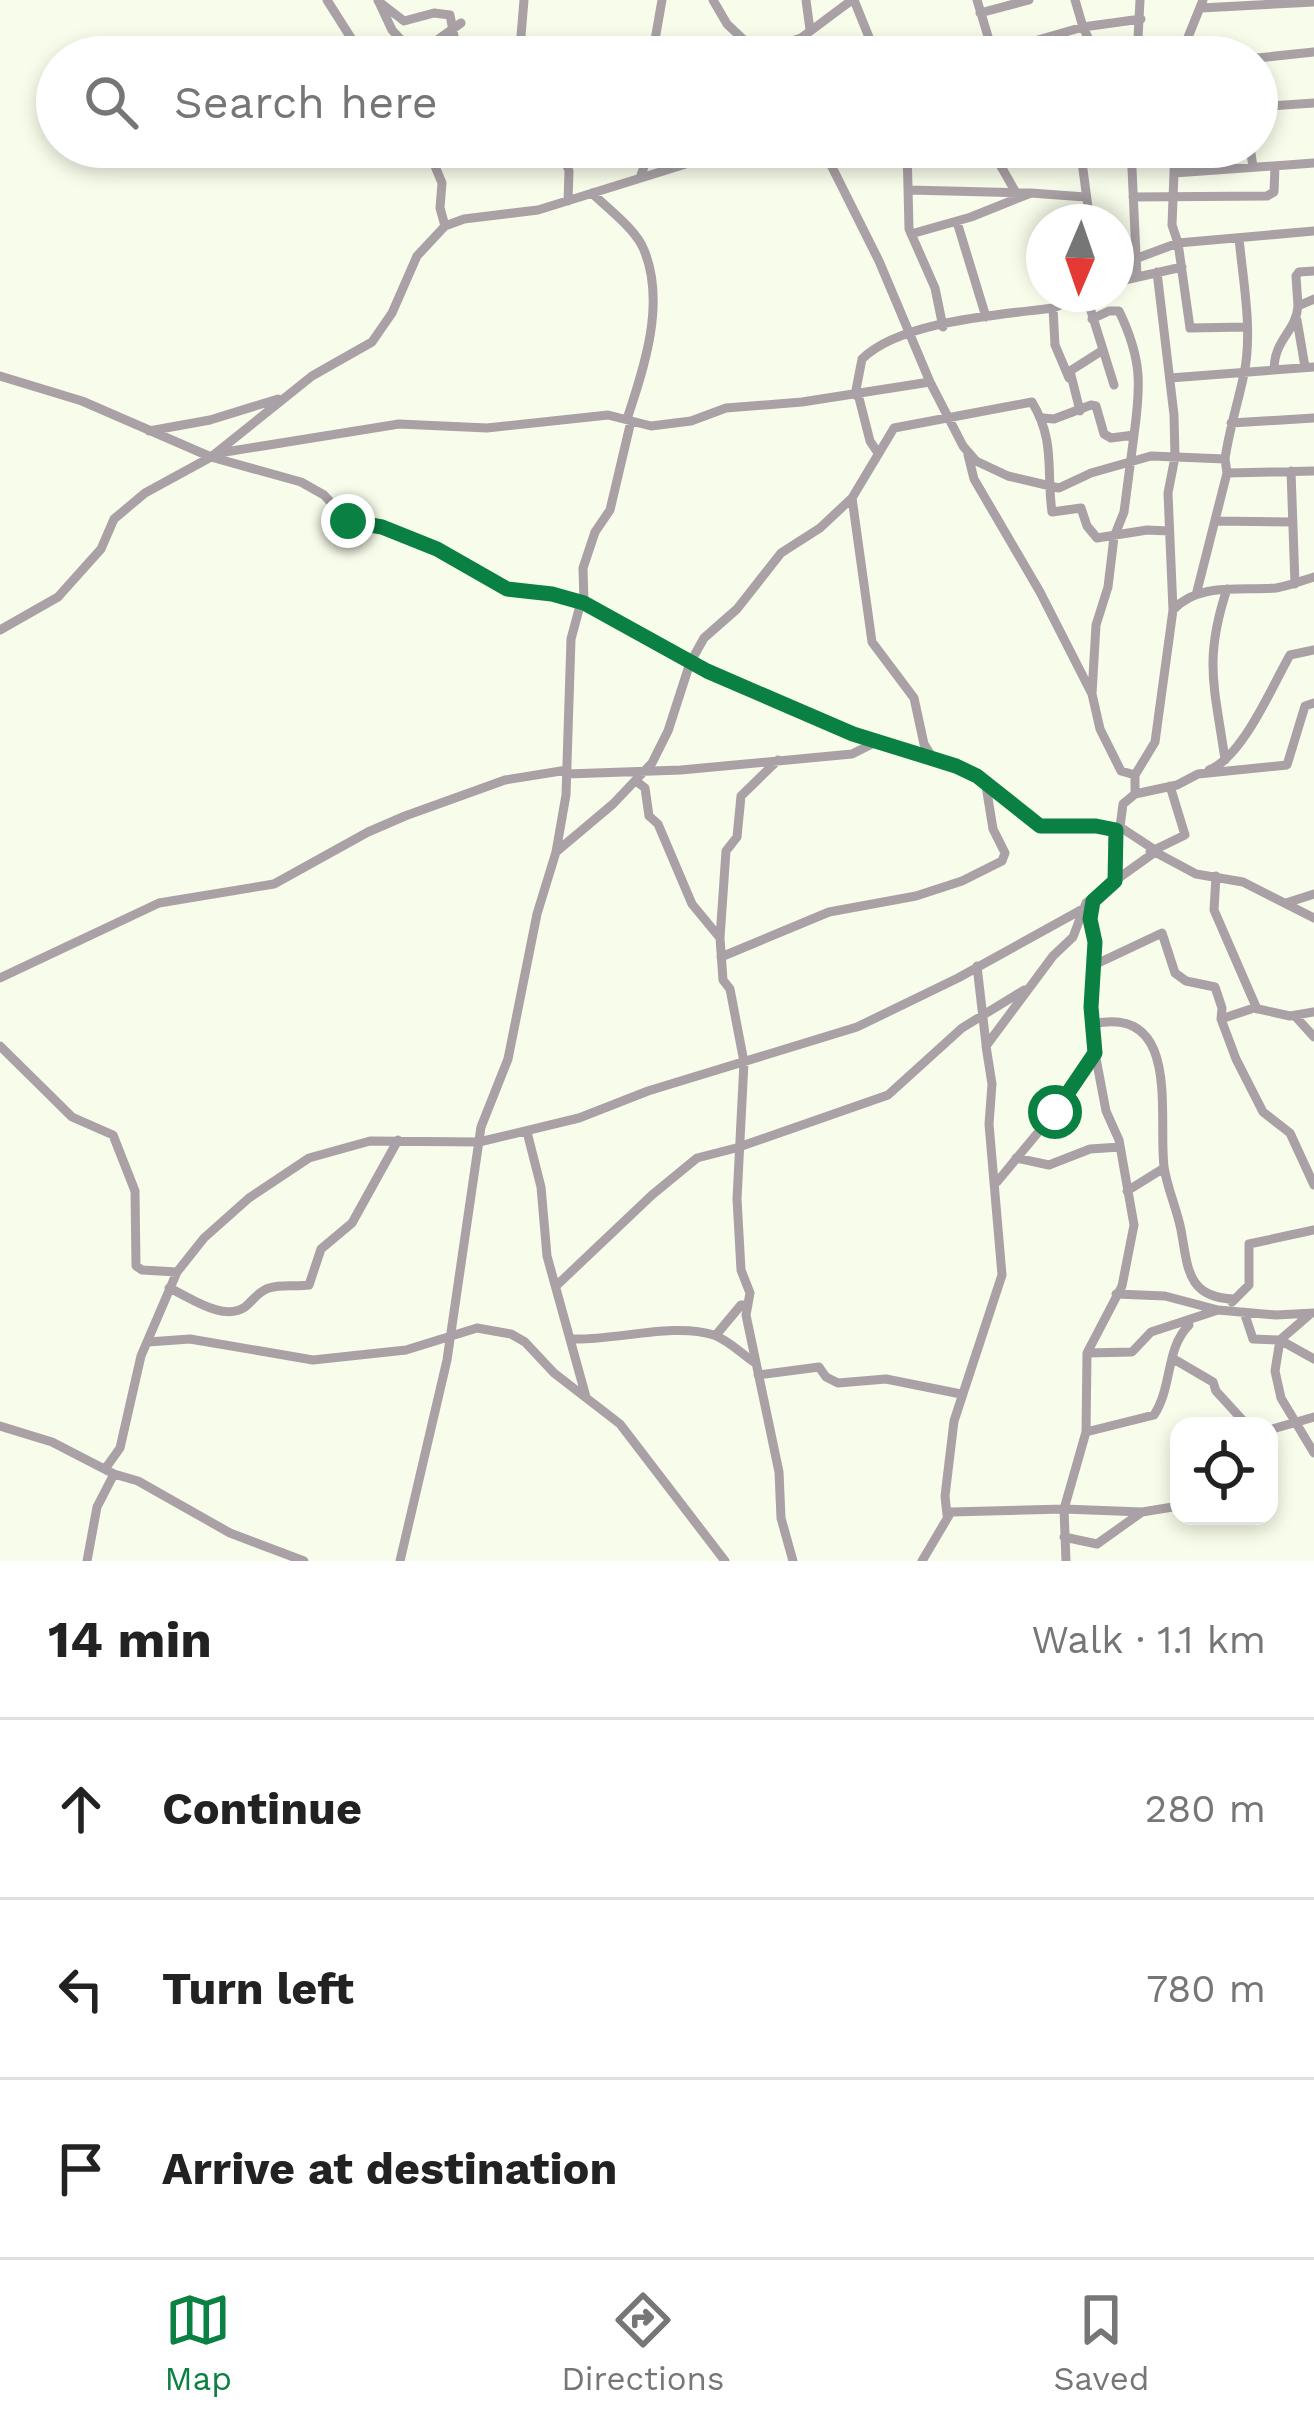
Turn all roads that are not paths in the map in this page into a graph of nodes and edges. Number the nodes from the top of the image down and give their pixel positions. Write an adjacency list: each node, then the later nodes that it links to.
1 (327, 0): 21 (street)
2 (378, 0): 16 (street); 22 (street)
3 (524, 0): 25 (street)
4 (662, 0): 26 (street)
5 (713, 0): 27 (street)
6 (806, 0): 20 (street)
7 (853, 0): 20 (street); 29 (street)
8 (977, 0): 15 (street)
9 (1028, 0): 15 (street)
10 (1075, 0): 19 (street)
11 (1140, 0): 17 (street)
12 (450, 2): 16 (street)
13 (1314, 2): 14 (street)
14 (1202, 4): 34 (street)
15 (980, 13): 30 (street)
16 (450, 15): 18 (street)
17 (1141, 19): 19 (street); 33 (street)
18 (457, 26): 23 (street); 24 (street)
19 (1083, 27): 31 (street); 32 (street)
20 (806, 34): 28 (street)
21 (350, 36)
22 (398, 36)
23 (443, 36)
24 (457, 36)
25 (522, 36)
26 (656, 36)
27 (740, 36)
28 (801, 36)
29 (869, 36)
30 (987, 36)
31 (1052, 36)
32 (1087, 36)
33 (1139, 36)
34 (1189, 36)
35 (1314, 52): 36 (street)
36 (1278, 56)
37 (1314, 103): 38 (street)
38 (1278, 106)
39 (1314, 163): 40 (street)
40 (1278, 166)
41 (436, 168): 66 (street)
42 (566, 168): 55 (street)
43 (644, 168): 54 (street)
44 (672, 168): 54 (street)
45 (836, 168): 87 (street)
46 (908, 168): 56 (street)
47 (1002, 168): 57 (street)
48 (1082, 168): 60 (street)
49 (1132, 168): 61 (street)
50 (1174, 168): 53 (street)
51 (1240, 168): 53 (street)
52 (1274, 168): 62 (street)
53 (1174, 173): 62 (street)
54 (640, 178): 59 (street)
55 (570, 181): 59 (street); 63 (street)
56 (909, 190): 57 (street); 68 (street)
57 (1015, 191): 58 (street)
58 (1031, 193): 60 (street); 65 (street)
59 (588, 195): 63 (street); 106 (street)
60 (1085, 197): 64 (street)
61 (1133, 197): 62 (street); 71 (street)
62 (1173, 198): 70 (street)
63 (568, 201): 66 (street)
64 (1086, 204)
65 (957, 222): 68 (street); 82 (street)
66 (445, 226): 101 (street)
67 (1314, 231): 69 (street)
68 (910, 234): 85 (street)
69 (1239, 238): 70 (street); 86 (street)
70 (1178, 243): 71 (street); 72 (street)
71 (1135, 259): 75 (street)
72 (1182, 266): 74 (street); 86 (street)
73 (1314, 271): 78 (street)
74 (1157, 272): 75 (street); 96 (street)
75 (1137, 277): 76 (street)
76 (1134, 278)
77 (1314, 299): 78 (street)
78 (1298, 306): 84 (street)
79 (1026, 312): 82 (street)
80 (1053, 312): 95 (street)
81 (1091, 312): 83 (street)
82 (986, 317): 85 (street)
83 (1092, 319): 90 (street); 99 (street)
84 (1297, 320): 89 (street); 92 (street)
85 (943, 326): 87 (street)
86 (1246, 327): 93 (street)
87 (910, 333): 97 (street); 100 (street)
88 (1314, 341): 89 (street)
89 (1300, 342): 91 (street)
90 (1103, 350): 95 (street); 98 (street)
91 (1309, 367): 92 (street)
92 (1274, 370): 93 (street)
93 (1244, 374): 96 (street); 107 (street)
94 (0, 376): 108 (street)
95 (1069, 378): 102 (street)
96 (1170, 381): 99 (street); 113 (street)
97 (930, 382): 100 (street); 103 (street)
98 (1114, 385)
99 (1141, 386): 109 (street)
100 (856, 395): 106 (street); 111 (street)
101 (283, 398): 108 (street); 112 (street)
102 (1080, 411): 104 (street); 109 (street)
103 (949, 415): 104 (street); 110 (street); 111 (street)
104 (1043, 418): 119 (street)
105 (1314, 418): 107 (street)
106 (629, 420): 112 (street); 129 (street)
107 (1232, 423): 114 (street)
108 (147, 431): 112 (street)
109 (1134, 435): 115 (street)
110 (966, 450): 119 (street); 134 (street)
111 (878, 453): 120 (street)
112 (212, 456): 129 (street); 131 (street)
113 (1175, 457): 114 (street); 115 (street); 123 (street)
114 (1226, 459): 118 (street)
115 (1129, 463): 119 (street); 124 (street)
116 (1291, 471): 117 (street); 118 (street); 122 (street)
117 (1314, 471)
118 (1227, 473): 121 (street)
119 (1049, 488): 124 (street)
120 (852, 498): 133 (street); 138 (street)
121 (1216, 521): 122 (street); 128 (street)
122 (1293, 522): 126 (street)
123 (1169, 532): 124 (street); 130 (street)
124 (1114, 537): 134 (street)
125 (1314, 577): 126 (street)
126 (1295, 584): 127 (street)
127 (1227, 589): 128 (street); 139 (street)
128 (1196, 595): 130 (street)
129 (582, 603): 133 (street); 140 (street)
130 (1173, 610): 142 (street)
131 (0, 630)
132 (1314, 650): 139 (street)
133 (690, 663): 136 (street); 143 (street)
134 (1092, 694): 142 (street)
135 (1314, 703): 141 (street)
136 (878, 741): 137 (street); 138 (street)
137 (778, 760): 143 (street); 157 (street)
138 (934, 760): 144 (street)
139 (1225, 760): 141 (street)
140 (567, 772): 143 (street); 148 (street); 161 (street)
141 (1198, 774): 145 (street)
142 (1135, 775): 146 (street)
143 (640, 776): 148 (street); 157 (street)
144 (985, 783): 147 (street); 158 (street)
145 (1170, 786): 146 (street); 149 (street)
146 (1135, 794): 147 (street)
147 (1118, 829): 149 (street); 151 (street)
148 (556, 852): 176 (street)
149 (1150, 852): 150 (street); 151 (street)
150 (1216, 875): 154 (street); 163 (street)
151 (1115, 881): 153 (street)
152 (1314, 894): 154 (street)
153 (1093, 901): 155 (street); 160 (street)
154 (1286, 903): 156 (street)
155 (1081, 910): 159 (street); 162 (street)
156 (1311, 919)
157 (720, 938): 158 (street)
158 (721, 957): 173 (street)
159 (977, 966): 165 (street); 173 (street)
160 (1093, 966): 167 (street); 168 (street)
161 (0, 978)
162 (1028, 987): 165 (street); 171 (street)
163 (1257, 1009): 166 (street); 167 (street)
164 (1314, 1012): 166 (street)
165 (981, 1015): 171 (street); 177 (street)
166 (1295, 1016): 169 (street)
167 (1220, 1018): 182 (street)
168 (1093, 1024): 172 (street); 180 (street)
169 (1314, 1037)
170 (0, 1046): 185 (street)
171 (986, 1046): 181 (street)
172 (1095, 1053): 178 (street); 179 (street)
173 (744, 1062): 174 (street); 177 (street)
174 (527, 1132): 176 (street); 186 (street)
175 (398, 1140): 176 (street); 185 (street); 187 (street)
176 (479, 1142): 194 (street)
177 (741, 1147): 186 (street); 189 (street)
178 (1120, 1147): 179 (street); 183 (street)
179 (1016, 1158): 181 (street)
180 (1164, 1168): 183 (street); 190 (street)
181 (997, 1182): 203 (street)
182 (1314, 1185)
183 (1127, 1191): 188 (street)
184 (1314, 1230): 190 (street)
185 (177, 1272): 187 (street)
186 (556, 1286): 196 (street)
187 (170, 1288): 198 (street)
188 (1117, 1294): 190 (street); 199 (street)
189 (744, 1305): 195 (street); 202 (street)
190 (1227, 1306): 191 (street); 193 (street)
191 (1244, 1312): 192 (street); 197 (street)
192 (1312, 1313): 197 (street)
193 (1193, 1321): 199 (street); 200 (street)
194 (450, 1335): 198 (street); 204 (street); 220 (street)
195 (716, 1335): 196 (street); 202 (street)
196 (571, 1339): 204 (street)
197 (1280, 1340): 201 (street); 207 (street)
198 (148, 1342): 212 (street)
199 (1087, 1352): 210 (street)
200 (1172, 1358): 205 (street); 210 (street)
201 (1314, 1359)
202 (760, 1370): 203 (street); 222 (street)
203 (961, 1394): 216 (street)
204 (586, 1397): 221 (street)
205 (1240, 1417)
206 (1314, 1417): 207 (street)
207 (1294, 1423): 209 (street); 211 (street)
208 (0, 1426): 212 (street)
209 (1278, 1427)
210 (1086, 1432): 214 (street)
211 (1314, 1453)
212 (110, 1470): 218 (street); 219 (street)
213 (1170, 1507): 215 (street)
214 (1064, 1509): 215 (street); 216 (street); 217 (street)
215 (1142, 1512): 217 (street)
216 (947, 1515): 223 (street)
217 (1064, 1537): 224 (street)
218 (87, 1561)
219 (304, 1561)
220 (400, 1561)
221 (725, 1561)
222 (793, 1561)
223 (922, 1561)
224 (1066, 1561)

